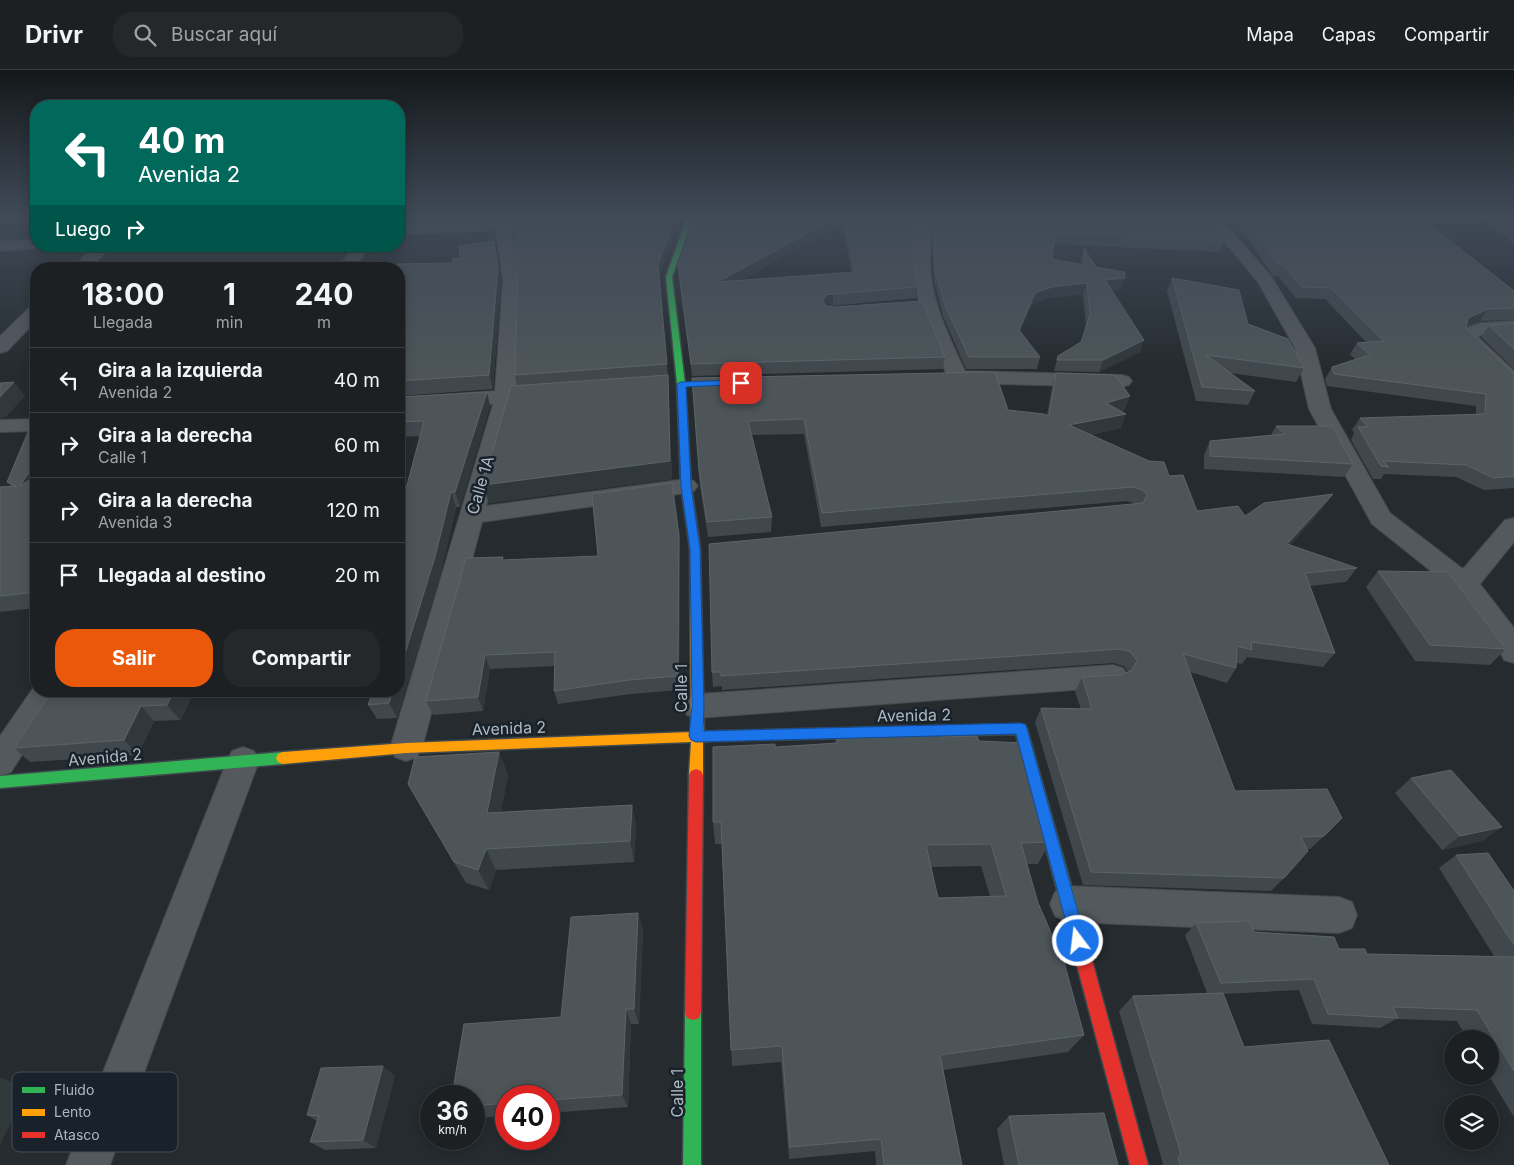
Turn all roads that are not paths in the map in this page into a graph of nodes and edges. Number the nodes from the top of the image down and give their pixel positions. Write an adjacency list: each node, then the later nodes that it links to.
1 (510, 268): 13 (street, Calle 1A)
2 (672, 268): 17 (street, Calle 1)
3 (921, 268): 5 (street)
4 (1255, 268): 20 (street)
5 (927, 306): 6 (street); 10 (street)
6 (908, 307)
7 (30, 318): 9 (street)
8 (1514, 327): 11 (street)
9 (0, 347)
10 (1122, 381)
11 (1514, 382)
12 (564, 393): 13 (street)
13 (505, 397): 14 (street); 18 (street, Calle 1A)
14 (405, 404)
15 (30, 425): 16 (street)
16 (0, 426)
17 (686, 486): 18 (street); 24 (street, Calle 1)
18 (471, 516): 26 (street, Calle 1A)
19 (1514, 526): 20 (street)
20 (1465, 584): 21 (street)
21 (1514, 652)
22 (1112, 676): 24 (street)
23 (44, 697): 28 (street)
24 (698, 706): 25 (street, Calle 1)
25 (696, 736): 26 (street, Avenida 2); 30 (street, Avenida 2); 35 (street, Calle 1)
26 (406, 748): 27 (street, Avenida 2)
27 (243, 761): 29 (street, Avenida 2); 32 (street)
28 (0, 762)
29 (0, 782)
30 (1068, 904): 31 (street); 36 (street)
31 (1339, 915)
32 (123, 1072)
33 (93, 1152): 34 (street)
34 (88, 1164)
35 (692, 1165)
36 (1138, 1165)

